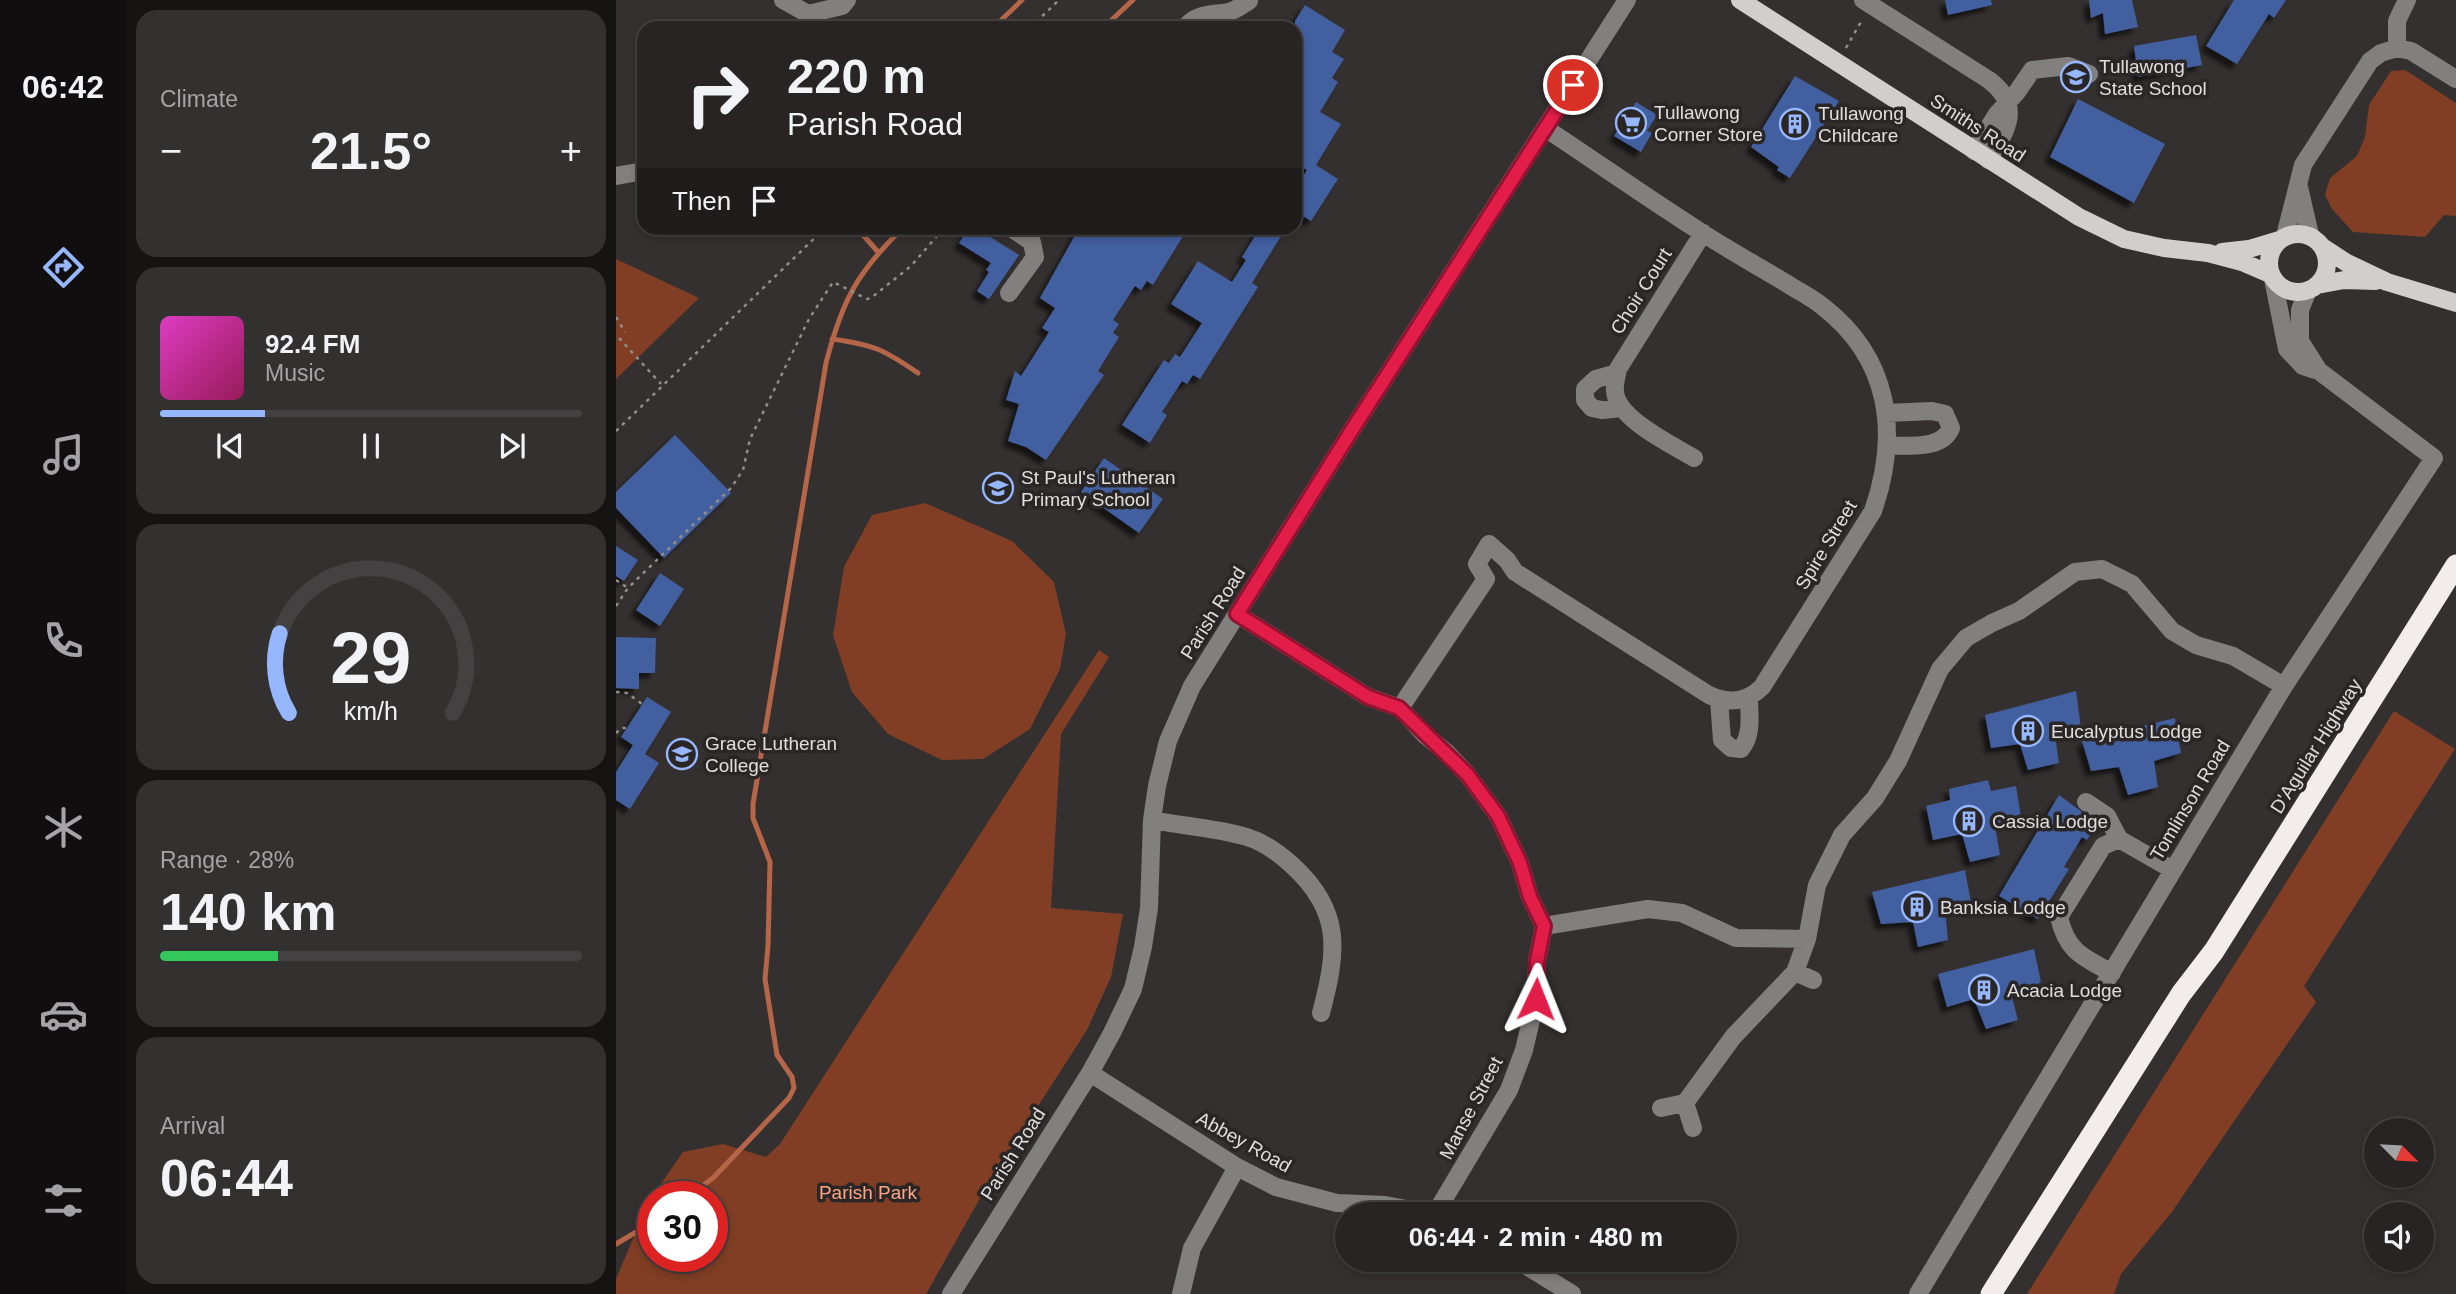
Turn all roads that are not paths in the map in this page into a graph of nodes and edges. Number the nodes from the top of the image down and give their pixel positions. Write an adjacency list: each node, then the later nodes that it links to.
1 (783, 0): 2 (street)
2 (847, 0)
3 (1627, 0): 14 (street, Parish Road)
4 (1740, 0): 15 (main road, Smiths Road)
5 (2407, 0): 10 (street)
6 (1249, 1): 8 (street); 9 (street)
7 (1867, 2): 13 (street)
8 (1192, 21)
9 (1238, 21)
10 (2397, 48): 12 (street); 18 (street)
11 (2089, 74): 13 (street)
12 (2456, 79)
13 (2007, 101): 15 (street)
14 (1545, 128): 19 (street, Spire Street); 39 (street, Parish Road)
15 (1981, 155): 24 (main road, Smiths Road)
16 (637, 172): 17 (street)
17 (616, 176)
18 (2298, 184): 21 (street); 22 (street)
19 (1703, 233): 31 (street, Choir Court); 33 (street, Spire Street)
20 (1021, 235): 28 (street)
21 (2310, 235): 22 (main road); 23 (main road)
22 (2282, 238): 24 (main road, Smiths Road); 25 (main road)
23 (2324, 248): 26 (main road); 27 (main road)
24 (2208, 253): 25 (main road, Smiths Road)
25 (2272, 276): 27 (main road); 30 (street, Tomlinson Road)
26 (2387, 282): 27 (main road); 29 (main road)
27 (2312, 288): 30 (street, Tomlinson Road)
28 (1009, 293)
29 (2456, 303)
30 (2319, 371): 40 (street, Tomlinson Road)
31 (1617, 373): 32 (street); 32 (street)
32 (1622, 408): 35 (street)
33 (1886, 413): 34 (street, Spire Street); 34 (street)
34 (1889, 446): 41 (street, Spire Street)
35 (1694, 458)
36 (2456, 565): 50 (highway, D'Aguilar Highway)
37 (1515, 572): 38 (street); 38 (street); 42 (street)
38 (1486, 579): 43 (street)
39 (1237, 614): 43 (street); 45 (street, Parish Road)
40 (2284, 687): 47 (street, Tomlinson Road); 49 (street)
41 (1749, 698): 42 (street); 42 (street)
42 (1719, 700)
43 (1399, 708): 48 (street)
44 (2086, 802): 46 (street)
45 (1152, 820): 54 (street); 55 (street, Parish Road)
46 (2111, 842): 47 (street); 52 (street)
47 (2173, 870): 52 (street, Tomlinson Road)
48 (1544, 926): 49 (street); 60 (street, Manse Street)
49 (1807, 940): 51 (street)
50 (2214, 951): 67 (highway, D'Aguilar Highway); 68 (highway, D'Aguilar Highway)
51 (1795, 972): 53 (street); 56 (street)
52 (2112, 973): 66 (street, Tomlinson Road)
53 (1813, 980)
54 (1321, 1013)
55 (1090, 1073): 59 (street, Abbey Road); 63 (street, Parish Road)
56 (1685, 1103): 57 (street); 58 (street)
57 (1661, 1108)
58 (1693, 1128)
59 (1237, 1167): 61 (street, Abbey Road); 64 (street)
60 (1441, 1202)
61 (1335, 1203)
62 (1536, 1272): 65 (street)
63 (951, 1294)
64 (1181, 1294)
65 (1572, 1294)
66 (1918, 1294)
67 (1991, 1294)
68 (2007, 1294)

